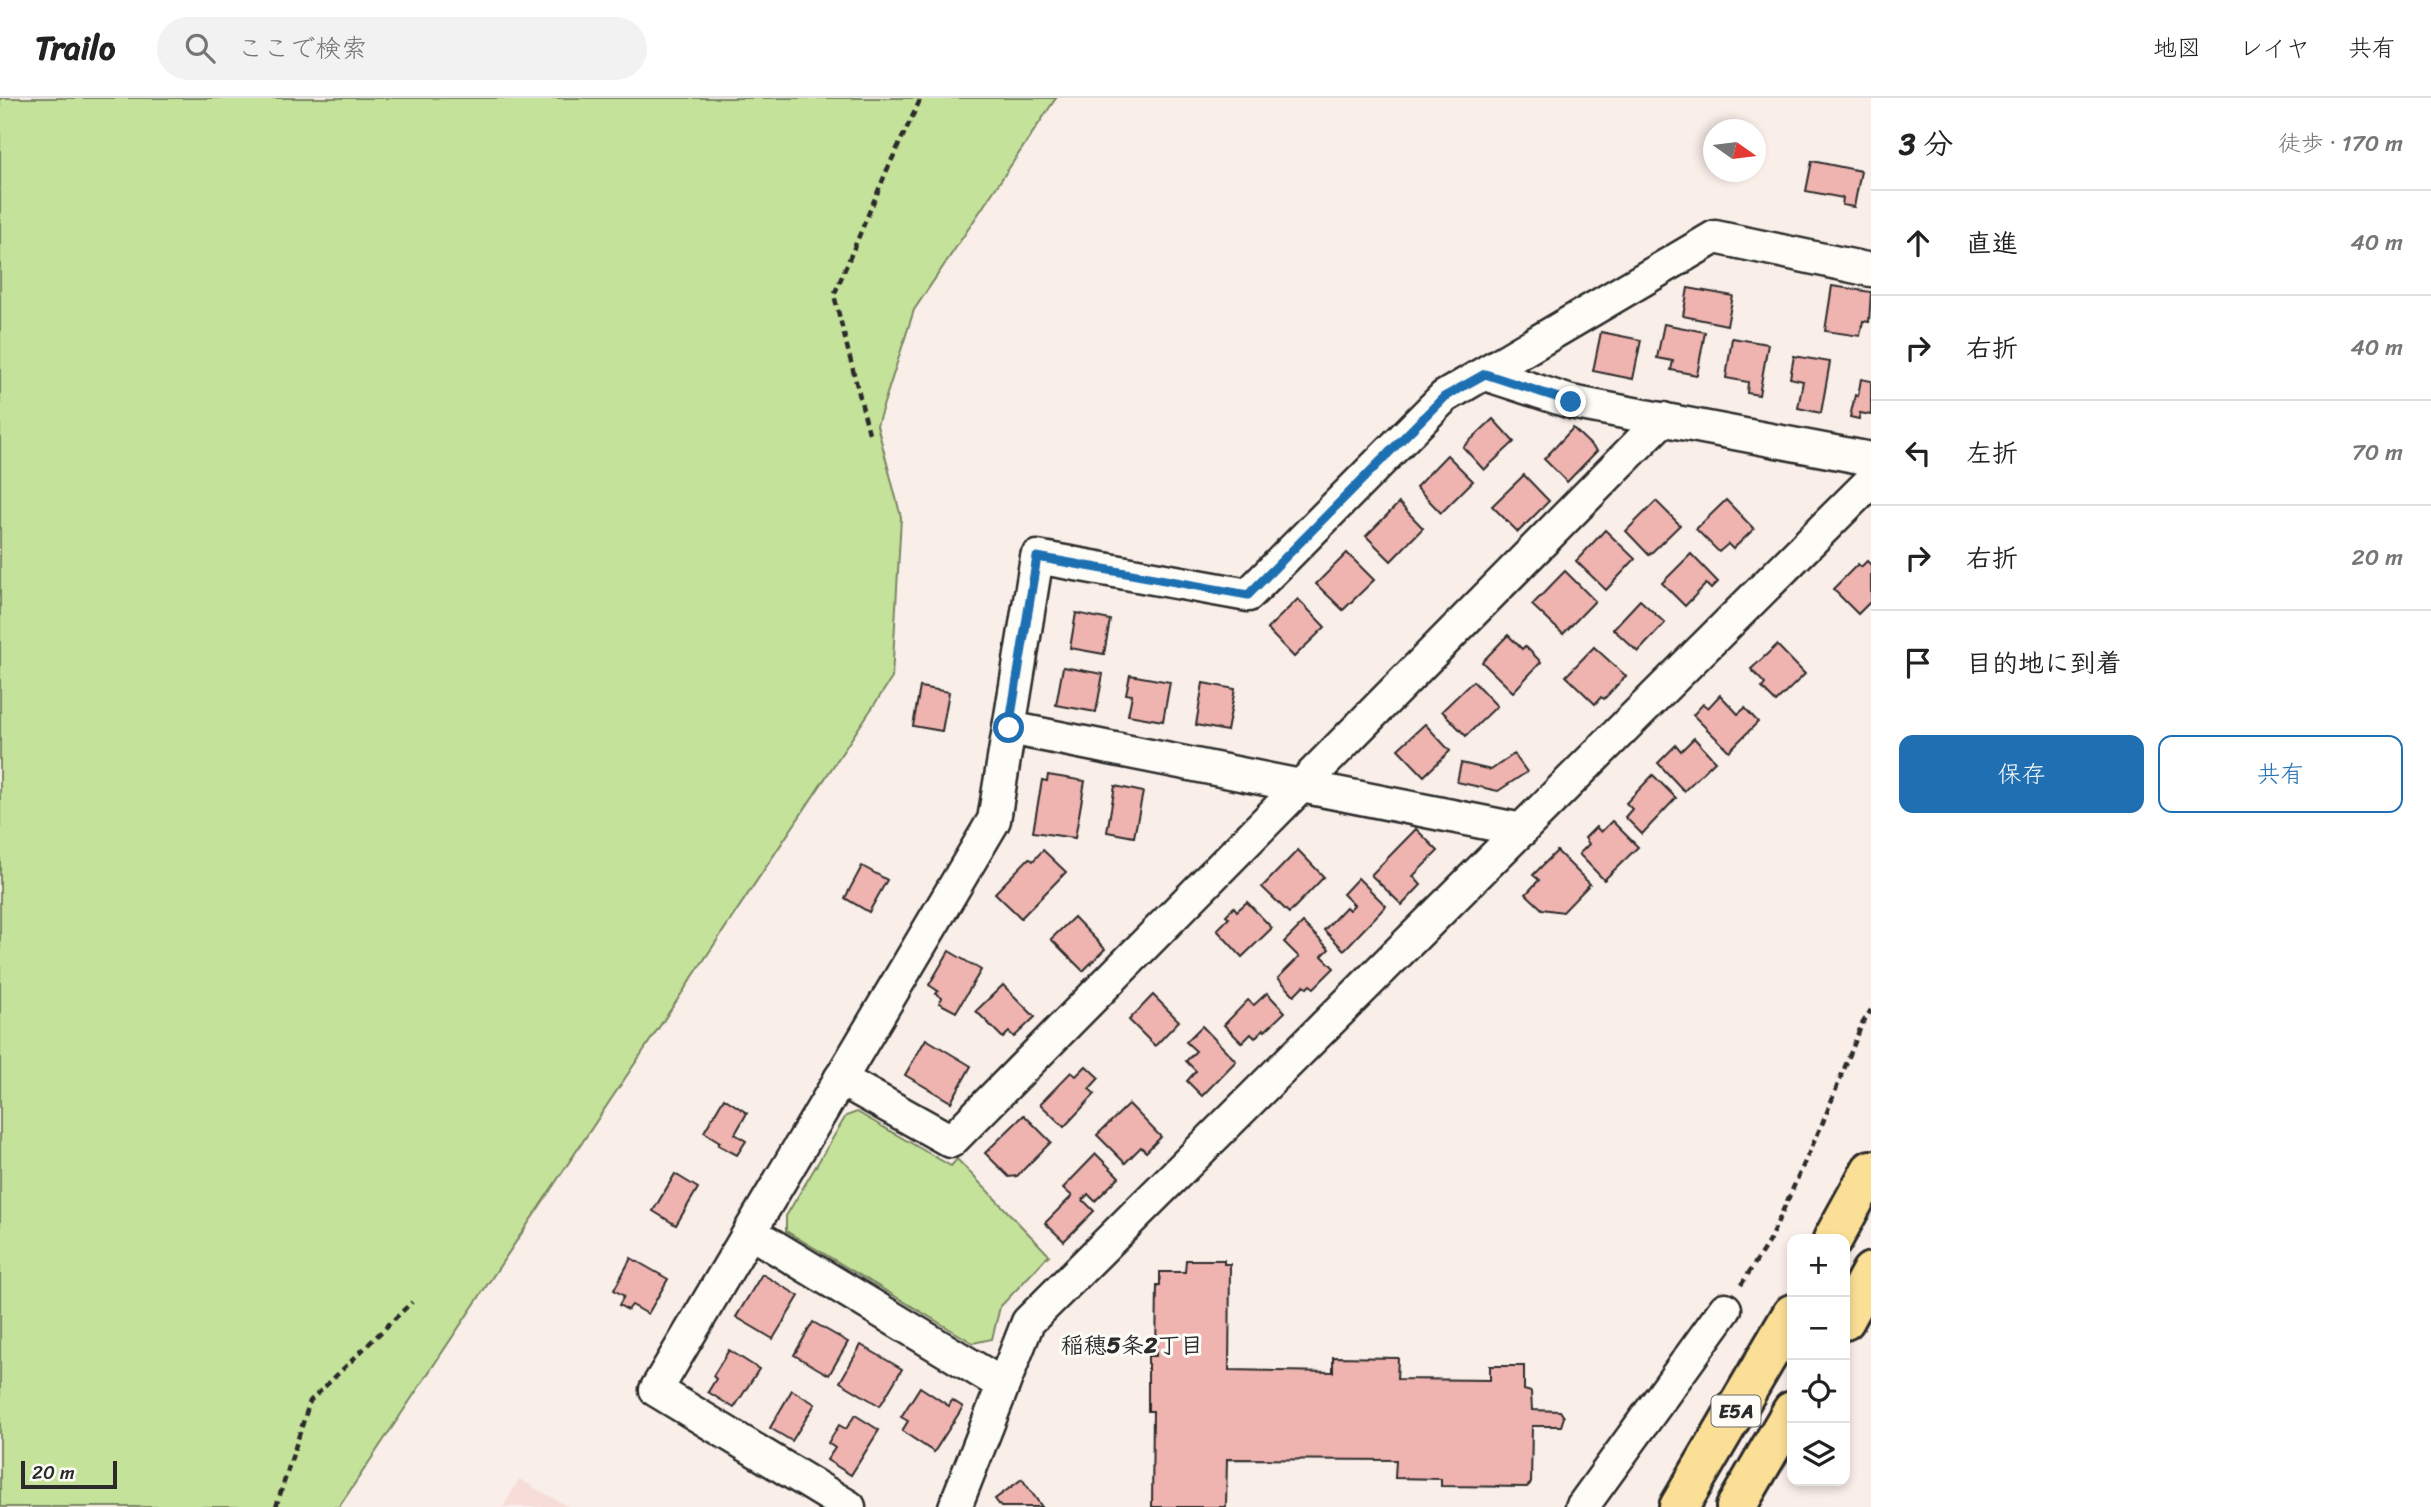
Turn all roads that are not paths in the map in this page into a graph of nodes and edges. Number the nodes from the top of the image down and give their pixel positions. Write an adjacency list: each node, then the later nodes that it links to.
1 (1871, 270): 2 (street)
2 (1485, 374): 3 (street); 6 (street)
3 (1663, 419): 4 (street); 7 (street)
4 (1871, 459)
5 (1871, 481): 8 (street)
6 (1009, 728): 7 (street); 9 (street)
7 (1301, 786): 8 (street); 9 (street)
8 (1522, 830): 17 (street)
9 (840, 1079): 11 (street)
10 (1871, 1170): 12 (highway)
11 (750, 1232): 17 (street); 19 (street)
12 (1836, 1234)
13 (1871, 1272): 15 (highway)
14 (1725, 1309): 21 (street)
15 (1850, 1311)
16 (1787, 1323): 22 (highway, E5A)
17 (1003, 1385): 20 (street)
18 (1787, 1420): 23 (highway, E5A)
19 (849, 1507)
20 (955, 1507)
21 (1582, 1507)
22 (1679, 1507)
23 (1736, 1507)

